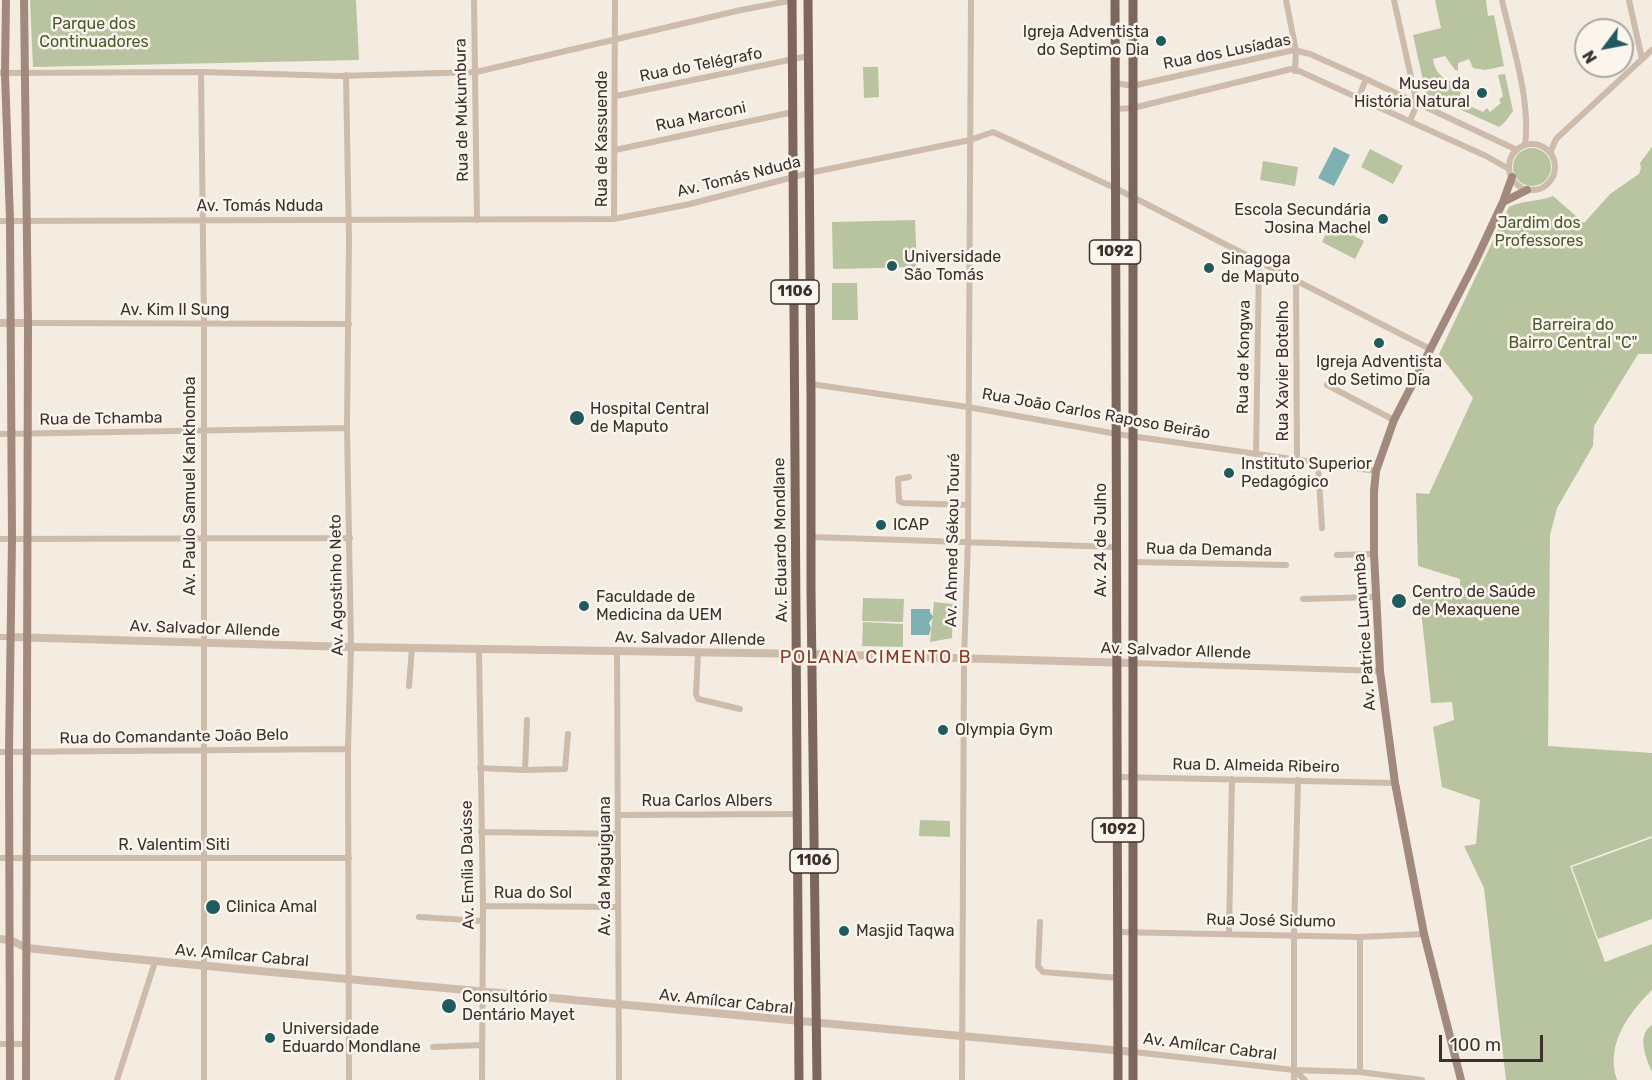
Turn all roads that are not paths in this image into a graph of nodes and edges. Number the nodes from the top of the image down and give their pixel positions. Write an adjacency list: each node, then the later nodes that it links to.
1 (6, 0): 23 (main road)
2 (24, 0): 24 (main road)
3 (474, 0): 22 (street, Rua de Mukumbura)
4 (615, 0): 14 (street)
5 (793, 0): 14 (street); 19 (main road, Av. Eduardo Mondlane / 1106)
6 (808, 0): 17 (main road, Av. Eduardo Mondlane / 1106)
7 (971, 0): 37 (street, Av. Ahmed Sékou Touré)
8 (1115, 0): 27 (main road, Av. 24 de Julho / 1092)
9 (1133, 0): 28 (main road)
10 (1286, 0): 16 (street)
11 (1394, 0): 31 (street)
12 (1502, 0): 38 (street)
13 (1629, 0): 18 (street)
14 (615, 40): 22 (street); 29 (street, Rua de Kassuende)
15 (1652, 50): 18 (street)
16 (1296, 51): 20 (street); 26 (street, Rua dos Lusíadas); 28 (street, Rua dos Lusíadas)
17 (808, 56): 19 (street, Rua do Telégrafo); 44 (main road, Av. Eduardo Mondlane / 1106)
18 (1642, 59): 36 (street)
19 (792, 60): 29 (street, Rua do Telégrafo); 34 (main road, Av. Eduardo Mondlane / 1106)
20 (1295, 71): 30 (street, Rua dos Lusíadas); 32 (street, Rua dos Lusíadas)
21 (201, 72): 24 (street); 25 (street); 50 (street, Av. Paulo Samuel Kankhomba)
22 (476, 72): 25 (street); 54 (street, Rua de Mukumbura)
23 (2, 73): 24 (street); 55 (main road)
24 (24, 73): 53 (main road)
25 (343, 76): 51 (street, Av. Agostinho Neto)
26 (1366, 79): 30 (street); 31 (street, Rua dos Lusíadas)
27 (1116, 83): 28 (street); 33 (main road, Av. 24 de Julho / 1092)
28 (1132, 86): 32 (main road, Av. 24 de Julho)
29 (616, 96): 40 (street, Rua de Kassuende)
30 (1358, 99): 35 (street, Rua dos Lusíadas)
31 (1417, 104): 35 (street); 41 (street)
32 (1133, 108): 33 (street, Rua dos Lusíadas); 48 (main road, Av. 24 de Julho / 1092)
33 (1116, 109): 46 (main road, Av. 24 de Julho / 1092)
34 (793, 112): 40 (street, Rua Marconi); 45 (main road, Av. Eduardo Mondlane / 1106)
35 (1406, 120): 43 (street, Rua dos Lusíadas)
36 (1556, 139): 39 (street); 42 (street)
37 (970, 140): 44 (street, Av. Tomás Nduda); 46 (street, Av. Tomás Nduda); 66 (street, Av. Ahmed Sékou Touré)
38 (1525, 145): 39 (street); 41 (street)
39 (1539, 145): 42 (street)
40 (615, 150): 52 (street, Rua de Kassuende)
41 (1517, 150): 43 (street)
42 (1550, 153): 47 (street)
43 (1510, 173): 47 (street); 49 (main road, Av. Patrice Lumumba)
44 (809, 174): 45 (street, Av. Tomás Nduda); 64 (main road, Av. Eduardo Mondlane / 1106)
45 (794, 177): 52 (street, Av. Tomás Nduda); 106 (main road, Av. Eduardo Mondlane / 1106)
46 (1115, 188): 48 (street, Av. Tomás Nduda); 72 (main road, Av. 24 de Julho / 1092)
47 (1527, 189): 49 (main road)
48 (1133, 198): 56 (street, Av. Tomás Nduda); 74 (main road, Av. 24 de Julho / 1092)
49 (1503, 202): 63 (main road, Av. Patrice Lumumba)
50 (201, 219): 51 (street, Av. Tomás Nduda); 53 (street, Av. Tomás Nduda); 61 (street, Av. Paulo Samuel Kankhomba)
51 (348, 219): 54 (street, Av. Tomás Nduda); 62 (street, Av. Agostinho Neto)
52 (614, 219): 54 (street, Av. Tomás Nduda)
53 (25, 220): 55 (street, Av. Tomás Nduda); 60 (main road)
54 (477, 220)
55 (5, 221): 59 (main road)
56 (1259, 261): 57 (street, Av. Tomás Nduda); 75 (street, Rua de Kongwa)
57 (1296, 280): 63 (street, Av. Tomás Nduda); 76 (street, Rua Xavier Botelho)
58 (0, 323): 59 (street, Av. Kim II Sung)
59 (11, 323): 60 (street, Av. Kim II Sung); 71 (main road)
60 (28, 323): 61 (street, Av. Kim II Sung); 73 (main road)
61 (204, 324): 62 (street, Av. Kim II Sung); 69 (street, Av. Paulo Samuel Kankhomba)
62 (349, 324): 68 (street, Av. Agostinho Neto)
63 (1430, 349): 67 (main road, Av. Patrice Lumumba)
64 (811, 384): 66 (street, Rua João Carlos Raposo Beirão); 82 (main road, Av. Eduardo Mondlane / 1106)
65 (1327, 385): 67 (street)
66 (968, 406): 72 (street, Rua João Carlos Raposo Beirão); 80 (street, Av. Ahmed Sékou Touré)
67 (1394, 420): 78 (main road, Av. Patrice Lumumba)
68 (347, 428): 69 (street, Rua de Tchamba); 83 (street, Av. Agostinho Neto)
69 (203, 430): 73 (street, Rua de Tchamba); 86 (street, Av. Paulo Samuel Kankhomba)
70 (0, 434): 71 (street, Rua de Tchamba)
71 (10, 434): 73 (street, Rua de Tchamba); 85 (main road)
72 (1117, 434): 74 (street, Rua João Carlos Raposo Beirão); 89 (main road, Av. 24 de Julho / 1092)
73 (26, 435): 87 (main road)
74 (1133, 436): 75 (street, Rua João Carlos Raposo Beirão); 92 (main road, Av. 24 de Julho / 1092)
75 (1256, 454): 76 (street, Rua João Carlos Raposo Beirão)
76 (1297, 461): 77 (street, Rua João Carlos Raposo Beirão)
77 (1318, 464): 78 (street, Rua João Carlos Raposo Beirão); 81 (street)
78 (1376, 471): 90 (main road, Av. Patrice Lumumba)
79 (909, 477): 80 (street)
80 (968, 505): 88 (street, Av. Ahmed Sékou Touré)
81 (1322, 528)
82 (811, 537): 88 (street); 105 (main road, Av. Eduardo Mondlane)
83 (350, 538): 86 (street); 100 (street, Av. Agostinho Neto)
84 (0, 539): 85 (street)
85 (12, 539): 87 (street); 97 (main road)
86 (204, 539): 87 (street); 99 (street, Av. Paulo Samuel Kankhomba)
87 (27, 540): 98 (main road)
88 (968, 542): 89 (street); 107 (street, Av. Ahmed Sékou Touré)
89 (1115, 547): 108 (main road, Av. 24 de Julho / 1092)
90 (1374, 554): 91 (street); 94 (main road, Av. Patrice Lumumba)
91 (1337, 555)
92 (1132, 562): 93 (street, Rua da Demanda); 109 (main road, Av. 24 de Julho / 1092)
93 (1286, 565)
94 (1376, 597): 95 (street); 110 (main road, Av. Patrice Lumumba)
95 (1304, 599)
96 (0, 637): 97 (street, Av. Salvador Allende)
97 (10, 638): 98 (street, Av. Salvador Allende); 117 (main road)
98 (28, 638): 99 (street, Av. Salvador Allende); 118 (main road)
99 (202, 642): 100 (street, Av. Salvador Allende); 115 (street, Av. Paulo Samuel Kankhomba)
100 (351, 647): 101 (street, Av. Salvador Allende); 116 (street, Av. Agostinho Neto)
101 (412, 648): 102 (street, Av. Salvador Allende); 111 (street)
102 (479, 649): 103 (street, Av. Salvador Allende); 119 (street, Av. Emília Daússe)
103 (617, 651): 104 (street, Av. Salvador Allende); 127 (street, Av. da Maguiguana)
104 (698, 653): 106 (street, Av. Salvador Allende); 112 (street)
105 (811, 654): 106 (street, Av. Salvador Allende); 107 (street, Av. Salvador Allende); 154 (main road, Av. Eduardo Mondlane / 1106)
106 (797, 655): 126 (main road, Av. Eduardo Mondlane)
107 (964, 659): 108 (street, Av. Salvador Allende); 155 (street, Av. Ahmed Sékou Touré)
108 (1116, 663): 109 (street, Av. Salvador Allende); 121 (main road, Av. 24 de Julho / 1092)
109 (1132, 663): 110 (street, Av. Salvador Allende); 122 (main road, Av. 24 de Julho / 1092)
110 (1380, 671): 125 (main road, Av. Patrice Lumumba)
111 (409, 686)
112 (740, 709)
113 (527, 720): 120 (street)
114 (568, 734): 120 (street)
115 (203, 749): 116 (street, Rua do Comandante João Belo); 118 (street, Rua do Comandante João Belo); 132 (street, Av. Paulo Samuel Kankhomba)
116 (348, 749): 133 (street, Av. Agostinho Neto)
117 (4, 752): 118 (street, Rua do Comandante João Belo); 130 (main road)
118 (26, 752): 131 (main road)
119 (480, 768): 120 (street); 128 (street, Av. Emília Daússe)
120 (525, 770)
121 (1117, 777): 122 (street, Rua D. Almeida Ribeiro); 139 (main road, Av. 24 de Julho / 1092)
122 (1132, 777): 123 (street, Rua D. Almeida Ribeiro); 140 (main road, Av. 24 de Julho / 1092)
123 (1232, 779): 124 (street, Rua D. Almeida Ribeiro); 141 (street)
124 (1298, 780): 125 (street, Rua D. Almeida Ribeiro); 142 (street)
125 (1395, 783): 143 (main road, Av. Patrice Lumumba)
126 (797, 814): 127 (street, Rua Carlos Albers); 153 (main road, Av. Eduardo Mondlane)
127 (618, 815): 129 (street, Av. da Maguiguana)
128 (481, 832): 129 (street); 134 (street, Av. Emília Daússe)
129 (618, 834): 135 (street, Av. da Maguiguana)
130 (4, 858): 131 (street, R. Valentim Siti); 145 (main road)
131 (26, 858): 132 (street, R. Valentim Siti); 146 (main road)
132 (203, 858): 133 (street, R. Valentim Siti); 148 (street, Av. Paulo Samuel Kankhomba)
133 (349, 858): 150 (street, Av. Agostinho Neto)
134 (483, 906): 135 (street, Rua do Sol); 137 (street, Av. Emília Daússe)
135 (618, 907): 152 (street, Av. da Maguiguana)
136 (419, 917): 137 (street)
137 (483, 921): 151 (street, Av. Emília Daússe)
138 (1040, 922): 149 (street)
139 (1118, 932): 140 (street, Rua José Sidumo); 149 (main road, Av. 24 de Julho / 1092)
140 (1132, 933): 141 (street, Rua José Sidumo); 161 (main road, Av. 24 de Julho / 1092)
141 (1229, 933): 142 (street, Rua José Sidumo)
142 (1294, 934): 144 (street, Rua José Sidumo); 162 (street)
143 (1424, 934): 144 (street, Rua José Sidumo); 179 (main road, Av. Patrice Lumumba)
144 (1359, 937): 163 (street)
145 (5, 940): 146 (street, Av. Amílcar Cabral); 156 (main road)
146 (27, 948): 147 (street, Av. Amílcar Cabral); 157 (main road)
147 (155, 962): 148 (street, Av. Amílcar Cabral); 166 (street)
148 (204, 966): 150 (street, Av. Amílcar Cabral); 167 (street, Av. Paulo Samuel Kankhomba)
149 (1119, 978): 160 (main road, Av. 24 de Julho / 1092)
150 (348, 980): 151 (street, Av. Amílcar Cabral); 168 (street, Av. Agostinho Neto)
151 (483, 992): 152 (street, Av. Amílcar Cabral); 158 (street, Av. Emília Daússe)
152 (619, 1004): 153 (street, Av. Amílcar Cabral); 170 (street, Av. da Maguiguana)
153 (798, 1023): 154 (street, Av. Amílcar Cabral); 171 (main road, Av. Eduardo Mondlane)
154 (816, 1023): 155 (street, Av. Amílcar Cabral); 172 (main road, 1106)
155 (963, 1036): 160 (street, Av. Amílcar Cabral); 173 (street, Av. Ahmed Sékou Touré)
156 (5, 1044): 157 (street); 164 (main road)
157 (25, 1044): 165 (main road)
158 (483, 1045): 159 (street); 169 (street, Av. Emília Daússe)
159 (433, 1047)
160 (1118, 1050): 161 (street, Av. Amílcar Cabral); 174 (main road, Av. 24 de Julho / 1092)
161 (1134, 1052): 162 (street, Av. Amílcar Cabral); 175 (main road, Av. 24 de Julho / 1092)
162 (1294, 1070): 163 (street, Av. Amílcar Cabral); 176 (street); 177 (street)
163 (1360, 1072): 178 (street, Av. Amílcar Cabral)
164 (10, 1080)
165 (26, 1080)
166 (117, 1080)
167 (204, 1080)
168 (349, 1080)
169 (482, 1080)
170 (619, 1080)
171 (799, 1080)
172 (817, 1080)
173 (962, 1080)
174 (1118, 1080)
175 (1133, 1080)
176 (1294, 1080)
177 (1305, 1080)
178 (1422, 1080)
179 (1461, 1080)

